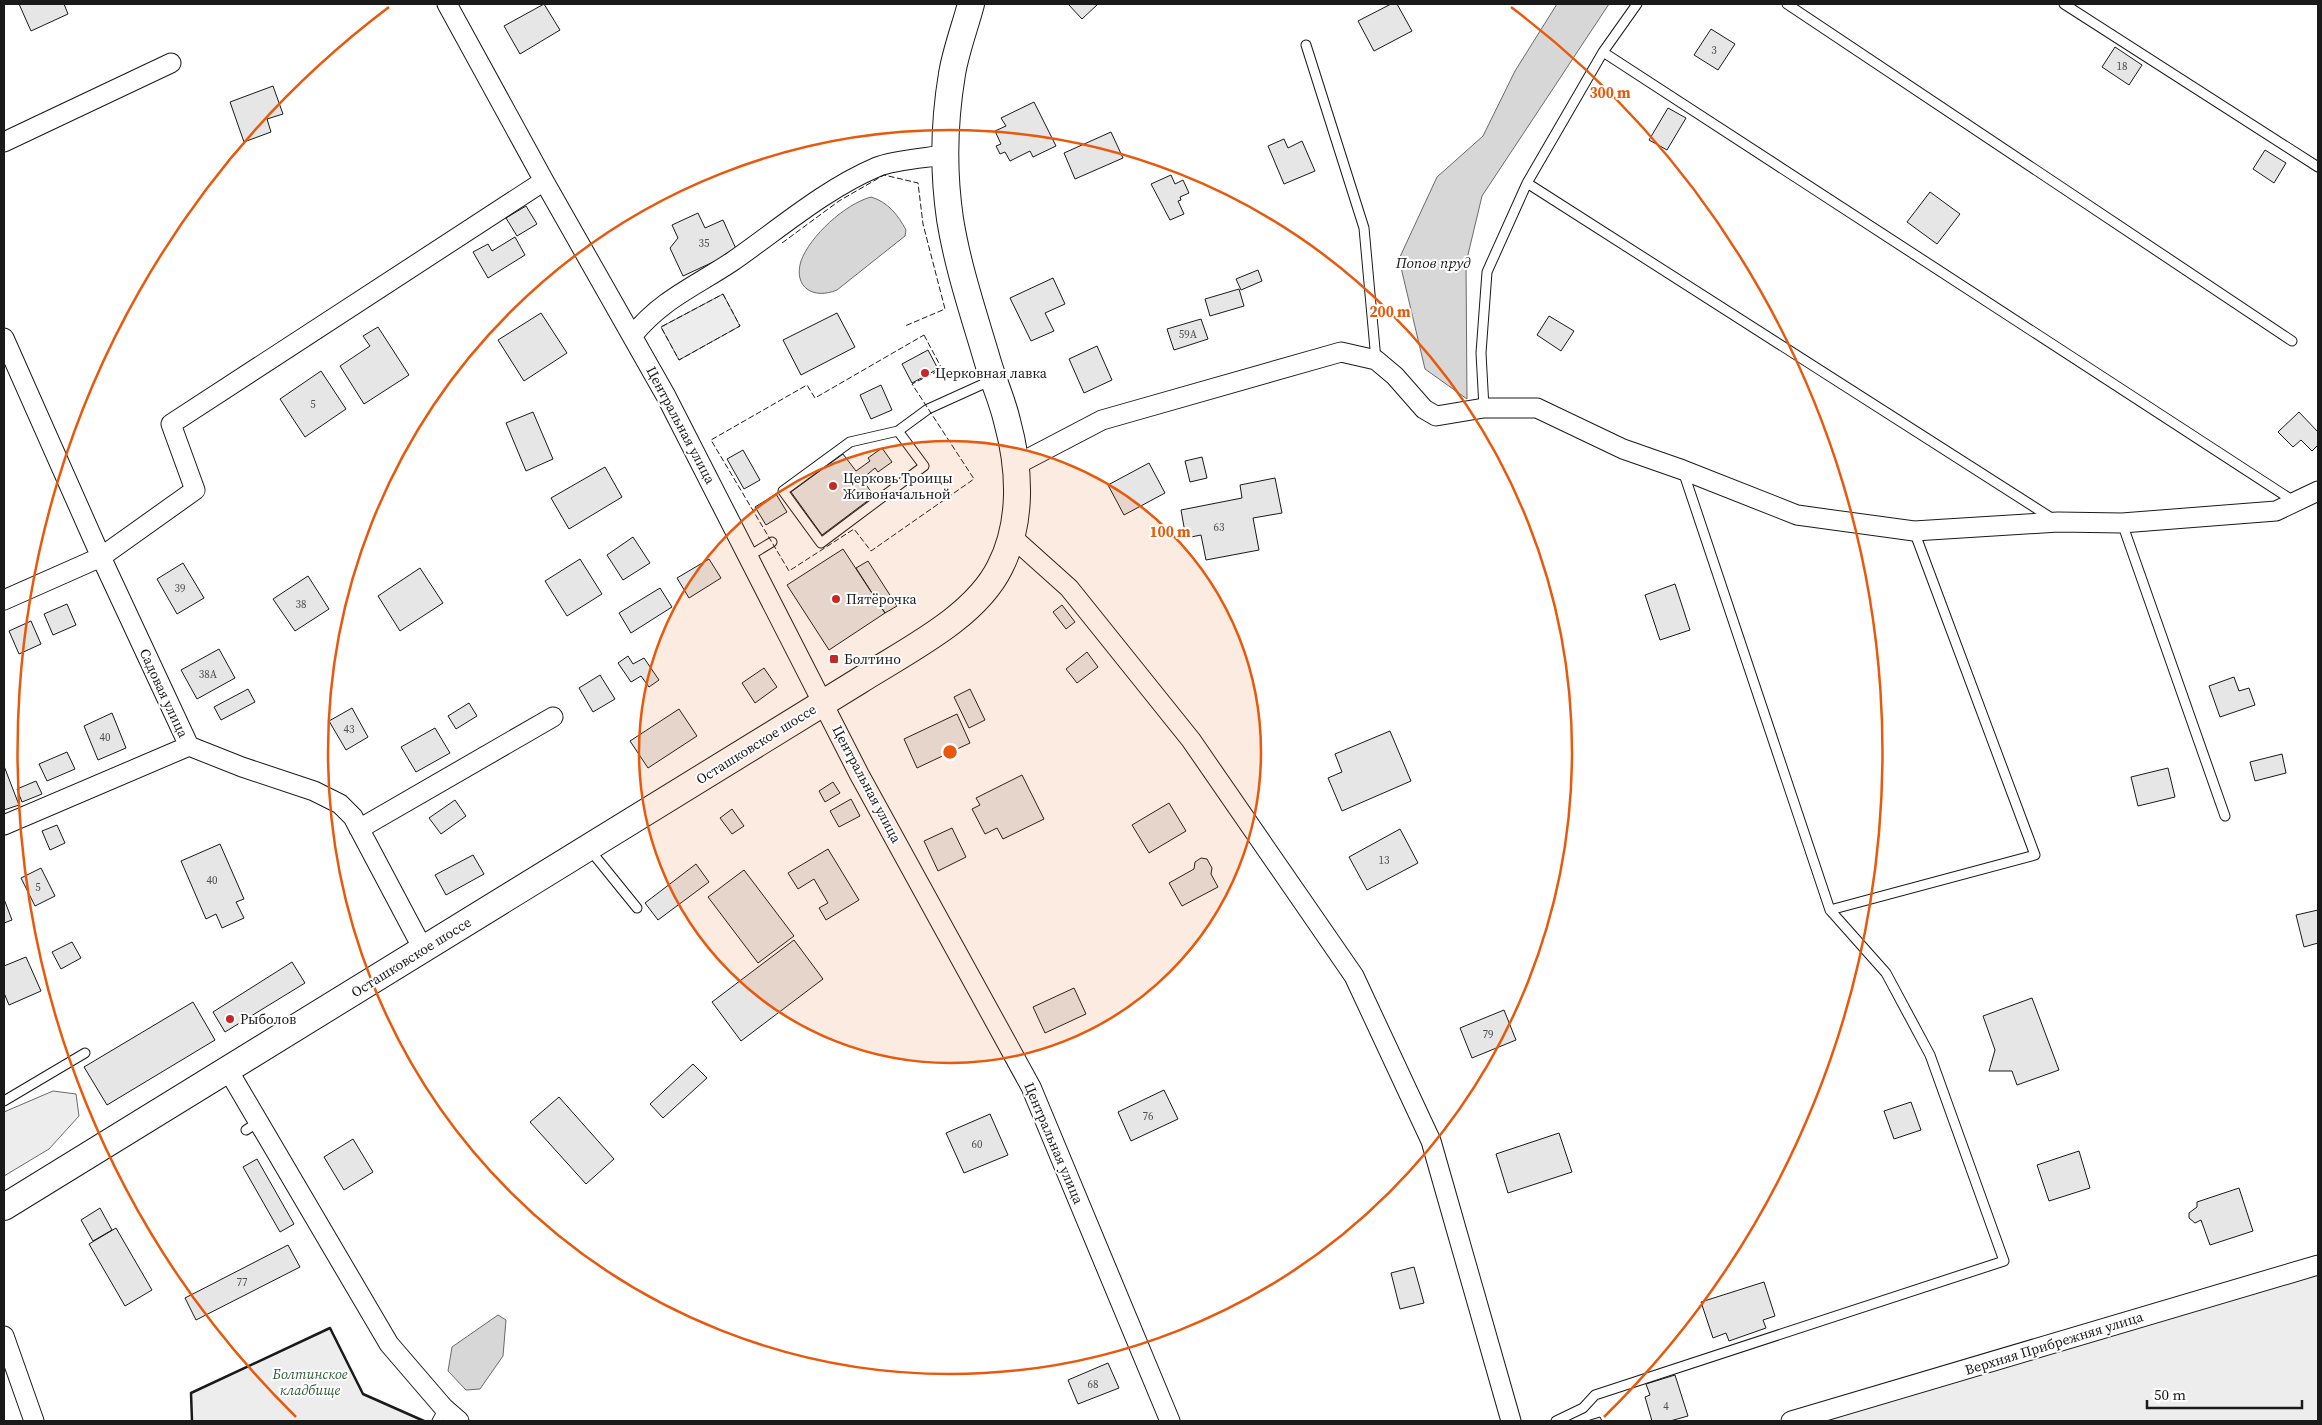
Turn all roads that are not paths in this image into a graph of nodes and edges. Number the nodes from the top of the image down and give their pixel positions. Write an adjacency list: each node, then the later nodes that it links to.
1 (447, 4): 12 (street, Центральная улица)
2 (972, 4): 10 (main road, Осташковское шоссе)
3 (1637, 4): 7 (lane)
4 (1787, 4): 16 (lane)
5 (2064, 4): 11 (lane)
6 (1306, 45): 17 (lane)
7 (1603, 52): 13 (lane); 25 (lane)
8 (171, 62): 9 (street)
9 (4, 142)
10 (944, 155): 14 (street); 19 (main road, Осташковское шоссе)
11 (2318, 167)
12 (544, 181): 14 (street, Центральная улица); 32 (street)
13 (1527, 183): 20 (lane); 26 (lane)
14 (633, 335): 31 (street, Центральная улица)
15 (4, 338): 18 (street, Садовая улица)
16 (2292, 340)
17 (1376, 360): 20 (street); 22 (street)
18 (12, 377): 32 (street, Садовая улица)
19 (994, 380): 21 (lane); 22 (main road, Осташковское шоссе)
20 (1484, 408): 23 (street)
21 (898, 431): 21 (lane)
22 (1016, 466): 29 (main road, Осташковское шоссе)
23 (1683, 470): 28 (street); 42 (lane)
24 (2318, 491): 25 (street)
25 (2295, 502): 27 (street)
26 (2058, 522): 27 (street); 28 (street)
27 (2122, 523): 37 (lane)
28 (1914, 531): 42 (lane)
29 (1011, 536): 34 (main road, Осташковское шоссе); 54 (street)
30 (772, 542): 31 (lane)
31 (749, 556): 34 (street, Центральная улица)
32 (101, 557): 33 (street); 36 (street, Садовая улица)
33 (4, 600)
34 (824, 702): 40 (main road, Осташковское шоссе); 53 (street, Центральная улица)
35 (553, 717): 39 (street)
36 (189, 746): 38 (street); 39 (street, Садовая улица)
37 (2226, 816)
38 (4, 825)
39 (359, 829): 43 (street, Садовая улица)
40 (588, 848): 41 (lane); 43 (main road, Осташковское шоссе)
41 (637, 908)
42 (1830, 910): 55 (lane)
43 (423, 949): 45 (main road, Осташковское шоссе)
44 (85, 1053): 46 (lane)
45 (228, 1070): 47 (main road, Осташковское шоссе); 50 (street)
46 (4, 1101)
47 (4, 1207)
48 (2318, 1265): 56 (street, Верхняя Прибрежняя улица)
49 (4, 1336): 51 (street)
50 (440, 1415): 52 (street)
51 (34, 1421)
52 (459, 1421)
53 (1170, 1421)
54 (1511, 1421)
55 (1556, 1421)
56 (1791, 1421)

